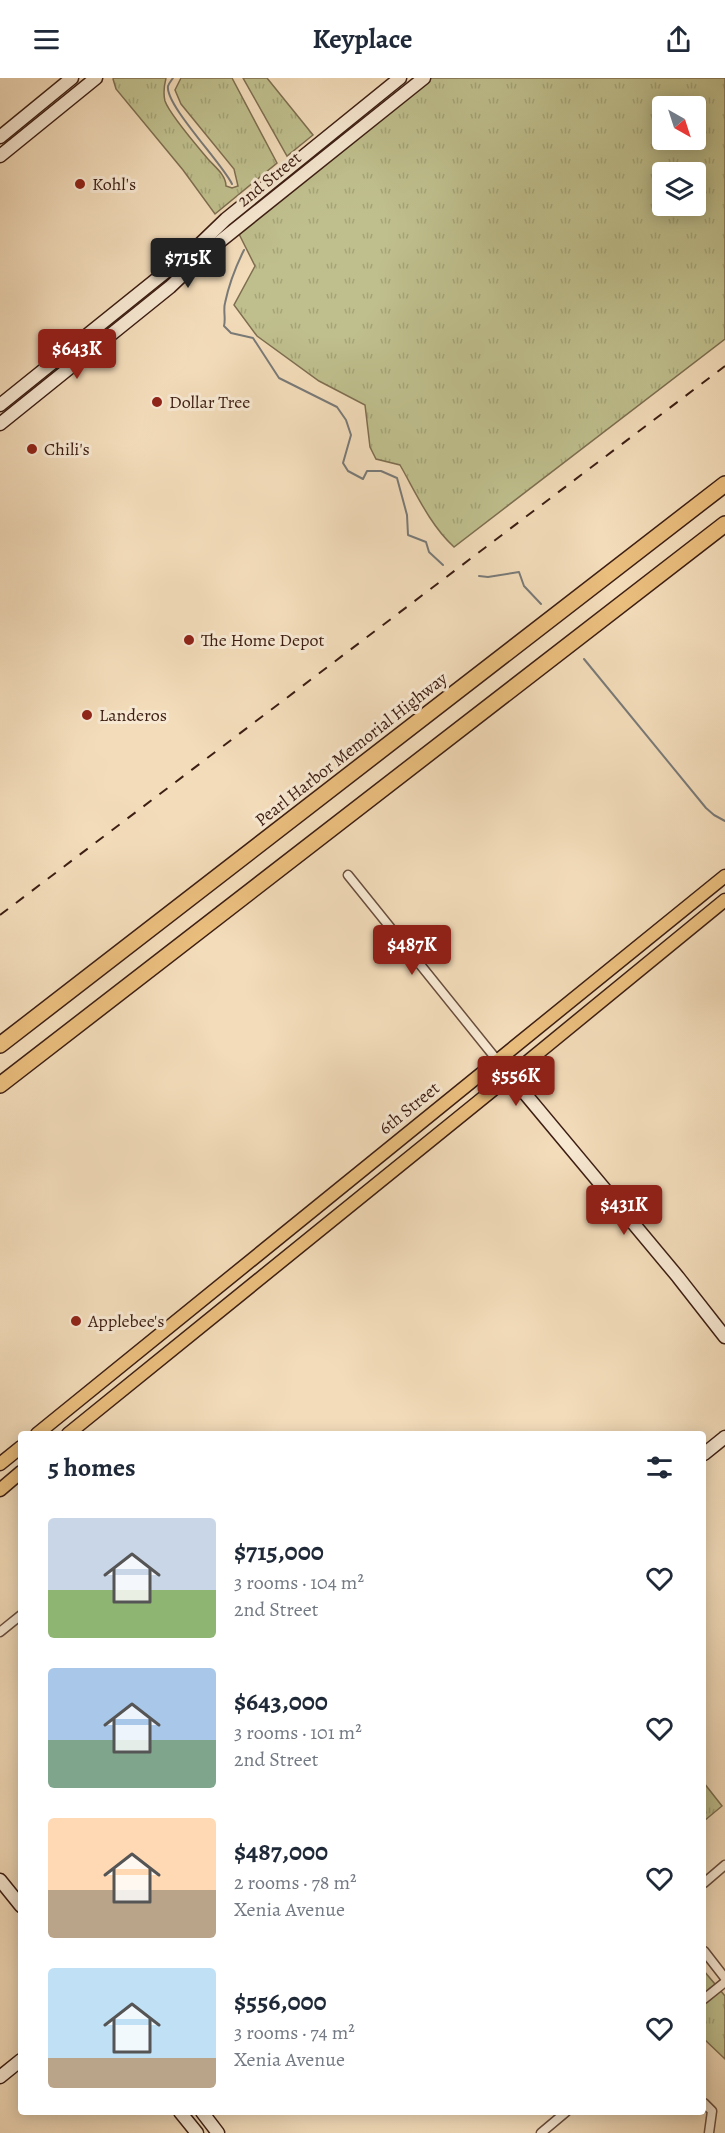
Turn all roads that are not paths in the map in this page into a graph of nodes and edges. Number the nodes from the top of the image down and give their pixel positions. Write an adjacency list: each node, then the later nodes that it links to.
1 (72, 78): 5 (street)
2 (96, 78): 6 (street)
3 (400, 78): 7 (street)
4 (424, 78): 8 (street, 2nd Street)
5 (0, 137)
6 (0, 156)
7 (0, 405)
8 (0, 424)
9 (725, 484): 14 (highway, Pearl Harbor Memorial Highway)
10 (725, 524): 15 (highway)
11 (348, 875): 18 (street)
12 (725, 876): 18 (main road, 6th Street)
13 (725, 900): 19 (main road)
14 (69, 992): 16 (highway); 17 (highway, Pearl Harbor Memorial Highway)
15 (93, 1014): 20 (highway); 21 (highway)
16 (0, 1035)
17 (0, 1045)
18 (497, 1060): 19 (street); 23 (main road, 6th Street)
19 (510, 1076): 22 (street); 24 (main road)
20 (0, 1085)
21 (0, 1094)
22 (725, 1337)
23 (41, 1431)
24 (72, 1431)
25 (725, 1437): 27 (street)
26 (18, 1449): 28 (main road)
27 (706, 1453)
28 (0, 1464)
29 (18, 1477): 30 (main road)
30 (0, 1490)
31 (18, 1617): 32 (street)
32 (0, 1632)
33 (725, 1865): 35 (street)
34 (0, 1880): 36 (street)
35 (706, 1881)
36 (18, 1902)
37 (706, 1954): 38 (street)
38 (725, 1980): 39 (street)
39 (706, 1997)
40 (18, 2063): 41 (street)
41 (0, 2077)
42 (706, 2105): 49 (street)
43 (182, 2115): 46 (street)
44 (203, 2115): 47 (street)
45 (562, 2115): 48 (street)
46 (197, 2133)
47 (218, 2133)
48 (541, 2133)
49 (710, 2133)

